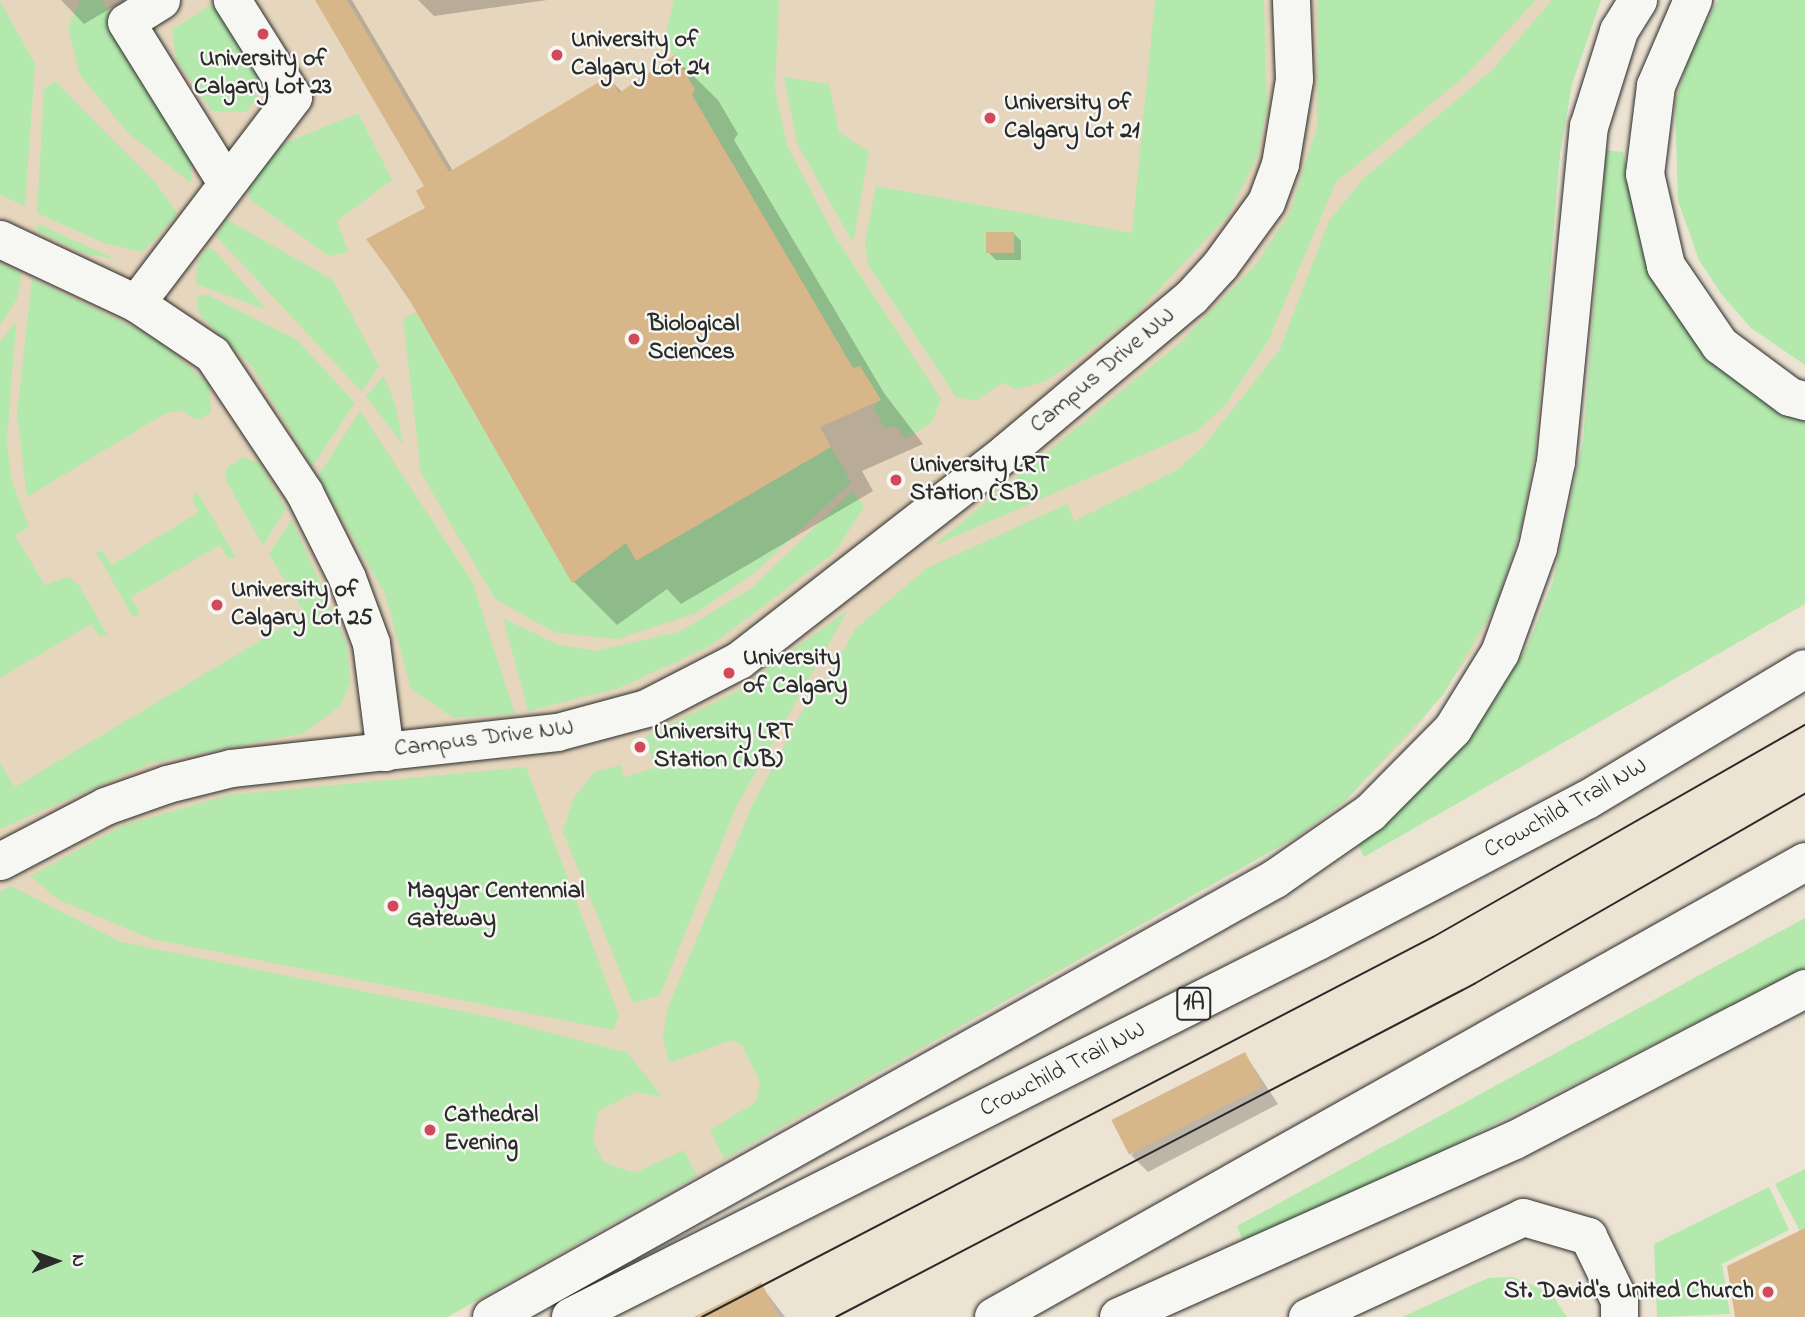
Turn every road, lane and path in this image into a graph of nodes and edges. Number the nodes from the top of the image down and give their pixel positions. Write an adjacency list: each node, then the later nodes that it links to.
1 (161, 0): 6 (street)
2 (232, 0): 6 (street)
3 (1291, 0): 11 (street, Campus Drive NW)
4 (1638, 0): 15 (highway)
5 (1693, 0): 9 (highway)
6 (225, 181): 8 (street)
7 (0, 239): 8 (street)
8 (136, 303): 11 (street)
9 (1805, 401)
10 (1805, 669): 16 (highway, Crowchild Trail NW / 1A)
11 (385, 752): 12 (street, Campus Drive NW)
12 (0, 861)
13 (1805, 862): 17 (highway)
14 (1805, 989): 18 (highway)
15 (492, 1317)
16 (571, 1317)
17 (994, 1317)
18 (1119, 1317)
19 (1307, 1317): 20 (street)
20 (1619, 1317)

